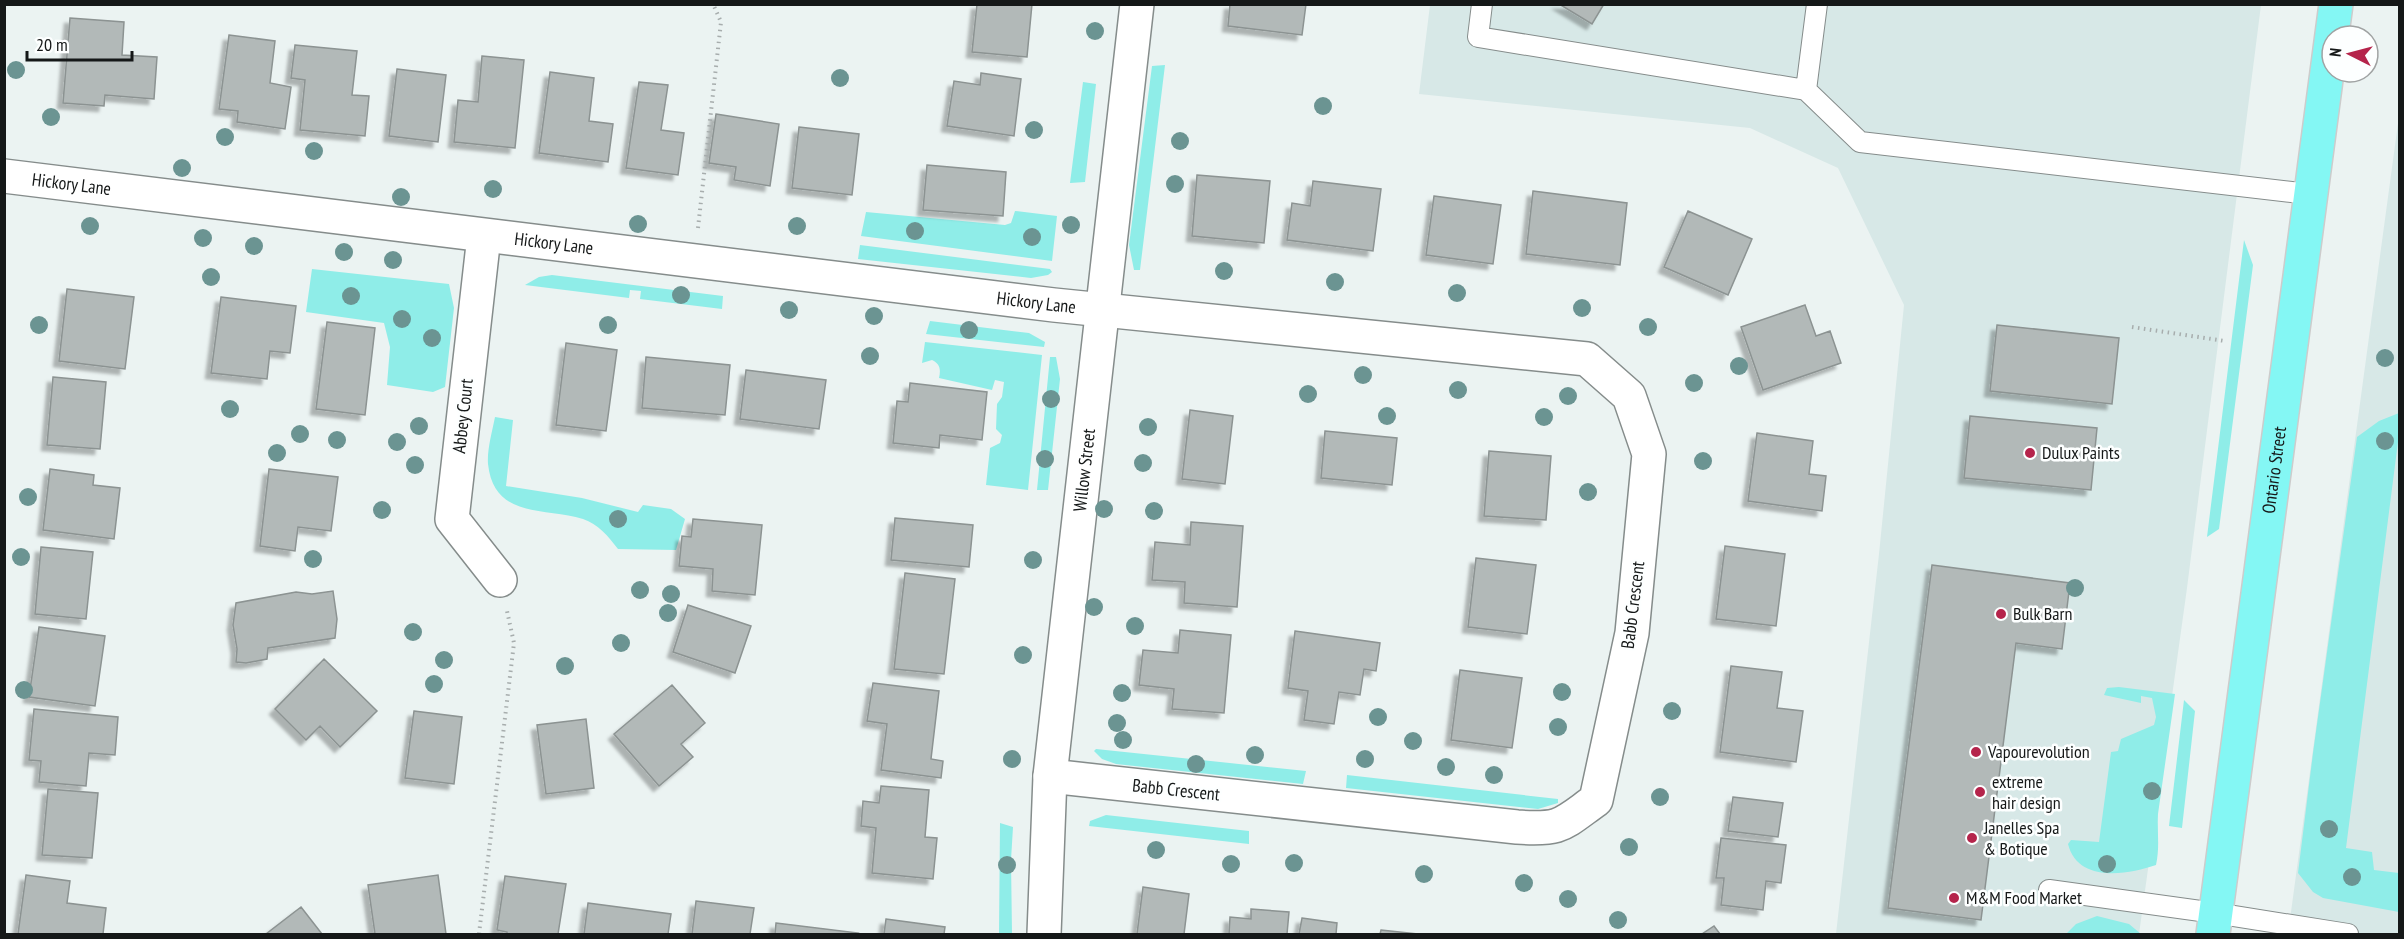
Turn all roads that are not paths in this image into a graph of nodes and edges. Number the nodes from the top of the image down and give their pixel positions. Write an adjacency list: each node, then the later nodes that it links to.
1 (1137, 4): 9 (street, Willow Street)
2 (1482, 4): 5 (lane)
3 (1817, 4): 5 (lane)
4 (2336, 4): 7 (main road, Ontario Street)
5 (1806, 90): 7 (lane)
6 (4, 176): 8 (street, Hickory Lane)
7 (2309, 194): 13 (main road, Ontario Street)
8 (484, 236): 9 (street, Hickory Lane); 10 (street, Abbey Court)
9 (1102, 309): 11 (street, Willow Street); 11 (street, Babb Crescent)
10 (500, 580)
11 (1050, 776): 14 (street, Willow Street)
12 (2049, 890): 13 (lane)
13 (2214, 924): 15 (lane)
14 (1044, 934)
15 (2348, 934)

